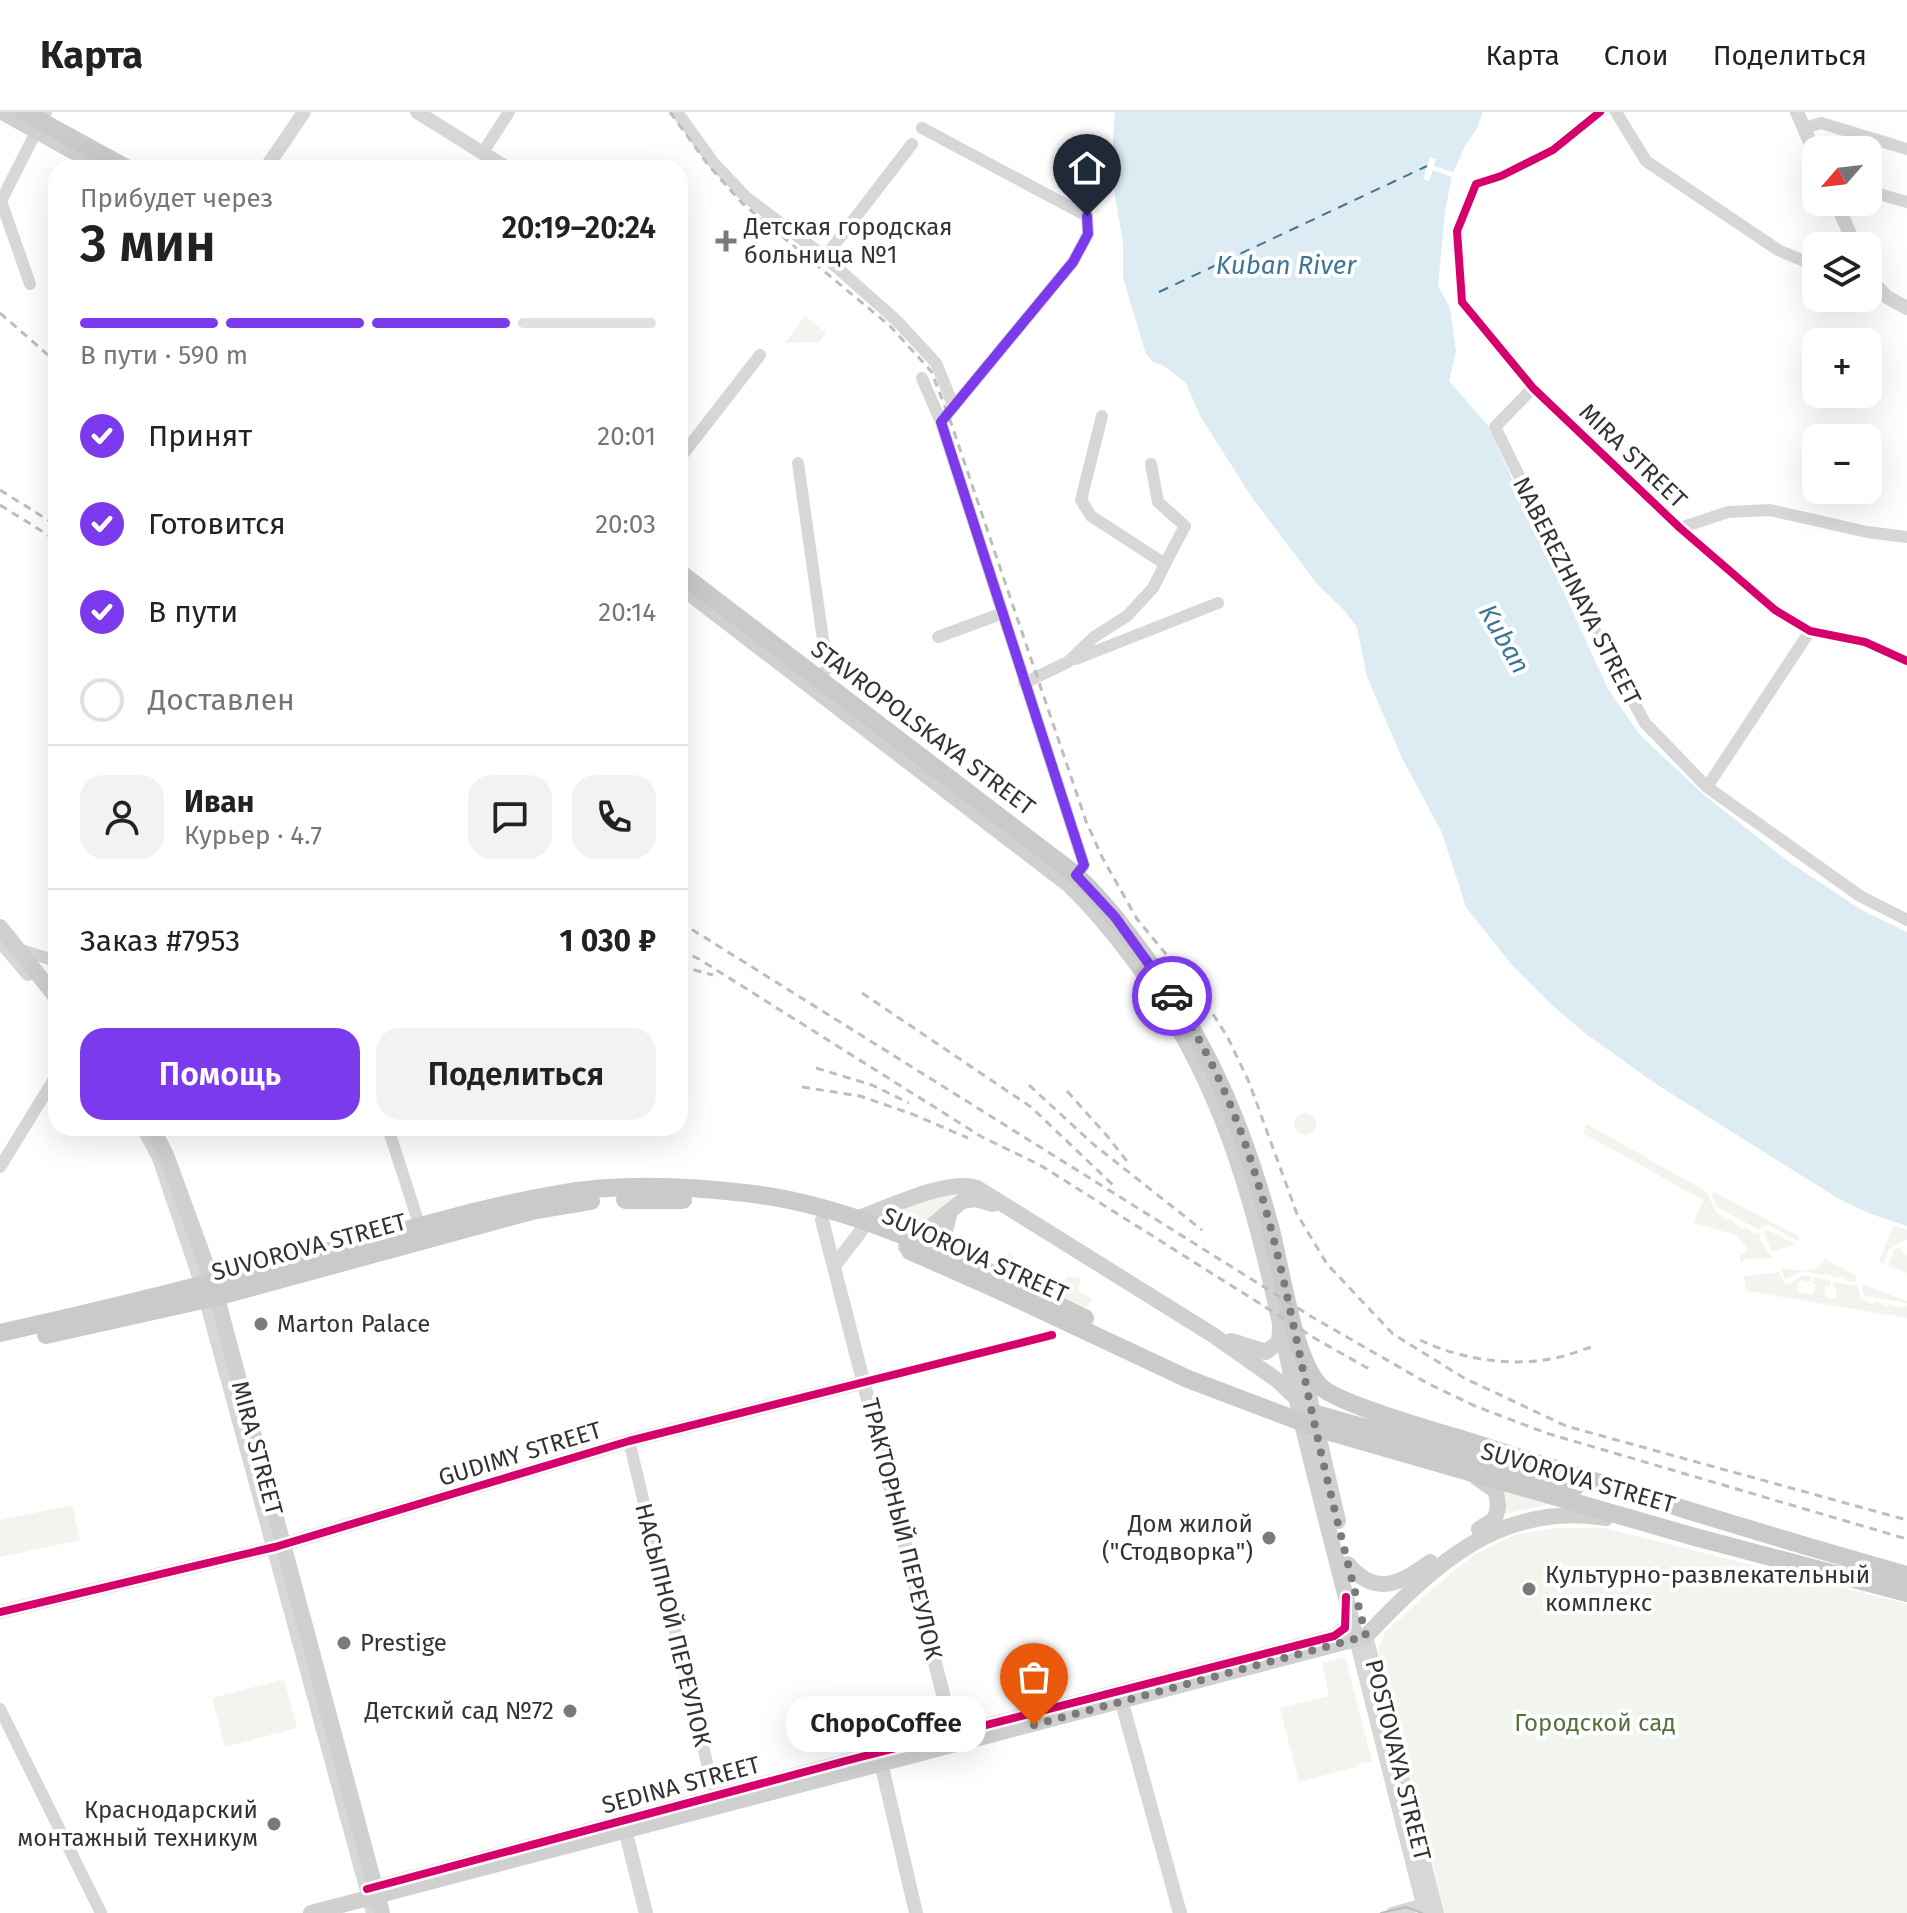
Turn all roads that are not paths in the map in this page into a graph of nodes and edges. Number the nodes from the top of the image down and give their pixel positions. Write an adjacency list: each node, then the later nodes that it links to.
1 (2, 112): 10 (main road)
2 (24, 112): 10 (main road)
3 (304, 112): 19 (street)
4 (417, 112): 16 (street)
5 (509, 112): 16 (street)
6 (677, 112): 23 (street)
7 (1600, 112): 30 (street, MIRA STREET)
8 (1616, 112): 24 (street)
9 (1797, 112): 12 (street)
10 (41, 122): 17 (main road); 18 (main road); 25 (street)
11 (922, 128): 31 (street)
12 (1804, 128): 13 (street); 15 (street)
13 (1807, 136)
14 (912, 144): 23 (street)
15 (1907, 149)
16 (483, 152): 20 (street)
17 (92, 160)
18 (111, 160)
19 (271, 160)
20 (495, 160)
21 (1882, 195): 22 (street)
22 (1907, 202)
23 (825, 257): 31 (street)
24 (1802, 260)
25 (30, 284)
26 (1882, 292): 27 (street)
27 (1907, 308)
28 (760, 355): 34 (street)
29 (922, 378): 33 (street)
30 (1533, 388): 37 (street, MIRA STREET); 50 (street, NABEREZHNAYA STREET)
31 (954, 407): 33 (street)
32 (1102, 416): 39 (street)
33 (941, 422): 43 (street)
34 (688, 448)
35 (798, 463): 49 (street)
36 (1151, 464): 39 (street)
37 (1680, 528): 38 (street); 44 (street, MIRA STREET)
38 (1907, 537)
39 (1165, 564): 47 (street)
40 (688, 580): 49 (main road, STAVROPOLSKAYA STREET)
41 (688, 592): 49 (main road, STAVROPOLSKAYA STREET)
42 (1218, 603): 47 (street)
43 (1003, 613): 45 (street); 48 (street)
44 (1810, 631): 46 (street, MIRA STREET); 50 (street)
45 (938, 637)
46 (1907, 661)
47 (1068, 662): 48 (street)
48 (1024, 683): 51 (street)
49 (816, 684): 51 (main road, STAVROPOLSKAYA STREET)
50 (1707, 787): 52 (street, NABEREZHNAYA STREET)
51 (1072, 880): 72 (main road, STAVROPOLSKAYA STREET); 76 (main road, STAVROPOLSKAYA STREET)
52 (1907, 920)
53 (4, 941): 54 (street); 55 (main road); 56 (street)
54 (48, 958)
55 (48, 988)
56 (48, 999)
57 (48, 1089): 61 (street)
58 (147, 1136): 71 (street, MIRA STREET)
59 (156, 1136): 71 (main road, MIRA STREET)
60 (391, 1136): 66 (street)
61 (0, 1167)
62 (962, 1192): 63 (main road); 65 (main road); 75 (main road, SUVOROVA STREET)
63 (951, 1211): 67 (main road); 68 (main road)
64 (823, 1214): 65 (main road, SUVOROVA STREET); 66 (main road, SUVOROVA STREET); 69 (street, ТРАКТОРНЫЙ ПЕРЕУЛОК)
65 (860, 1225): 67 (main road, SUVOROVA STREET); 69 (street)
66 (422, 1234): 71 (main road, SUVOROVA STREET)
67 (910, 1244): 68 (main road, SUVOROVA STREET); 70 (main road, SUVOROVA STREET)
68 (949, 1254): 70 (main road, SUVOROVA STREET)
69 (834, 1266): 78 (street, ТРАКТОРНЫЙ ПЕРЕУЛОК)
70 (999, 1284): 83 (main road, SUVOROVA STREET, bridge)
71 (209, 1292): 73 (main road, SUVOROVA STREET); 77 (main road, SUVOROVA STREET); 86 (main road, MIRA STREET)
72 (1280, 1318): 75 (main road); 79 (main road, STAVROPOLSKAYA STREET)
73 (0, 1333)
74 (1052, 1335): 78 (street, GUDIMY STREET)
75 (1213, 1335): 79 (main road)
76 (1297, 1343): 80 (main road, STAVROPOLSKAYA STREET); 85 (main road, SUVOROVA STREET)
77 (0, 1346)
78 (865, 1382): 81 (street, GUDIMY STREET); 95 (street, ТРАКТОРНЫЙ ПЕРЕУЛОК)
79 (1297, 1399): 82 (main road, STAVROPOLSKAYA STREET)
80 (1314, 1419): 87 (main road, POSTOVAYA STREET)
81 (629, 1441): 86 (street, GUDIMY STREET); 97 (street, НАСЫПНОЙ ПЕРЕУЛОК)
82 (1309, 1453): 90 (main road, POSTOVAYA STREET)
83 (1458, 1465): 84 (main road, SUVOROVA STREET); 85 (main road, SUVOROVA STREET); 87 (main road)
84 (1659, 1526): 89 (main road, SUVOROVA STREET); 92 (main road)
85 (1773, 1538): 88 (main road, SUVOROVA STREET)
86 (279, 1546): 91 (street, GUDIMY STREET); 99 (main road, MIRA STREET)
87 (1348, 1564): 92 (main road, POSTOVAYA STREET)
88 (1907, 1575)
89 (1907, 1593)
90 (1346, 1597): 92 (main road, POSTOVAYA STREET); 93 (street, SEDINA STREET)
91 (0, 1612)
92 (1361, 1637): 93 (main road, SEDINA STREET); 100 (street, POSTOVAYA STREET)
93 (1121, 1697): 95 (main road, SEDINA STREET); 105 (street)
94 (0, 1709): 101 (street)
95 (954, 1739): 96 (main road, SEDINA STREET)
96 (880, 1759): 97 (main road, SEDINA STREET); 104 (street)
97 (717, 1802): 98 (main road, SEDINA STREET)
98 (624, 1826): 99 (main road, SEDINA STREET); 103 (street)
99 (374, 1899): 102 (main road, SEDINA STREET)
100 (1430, 1908): 106 (street)
101 (101, 1913)
102 (311, 1913)
103 (646, 1913)
104 (916, 1913)
105 (1180, 1913)
106 (1392, 1913)

